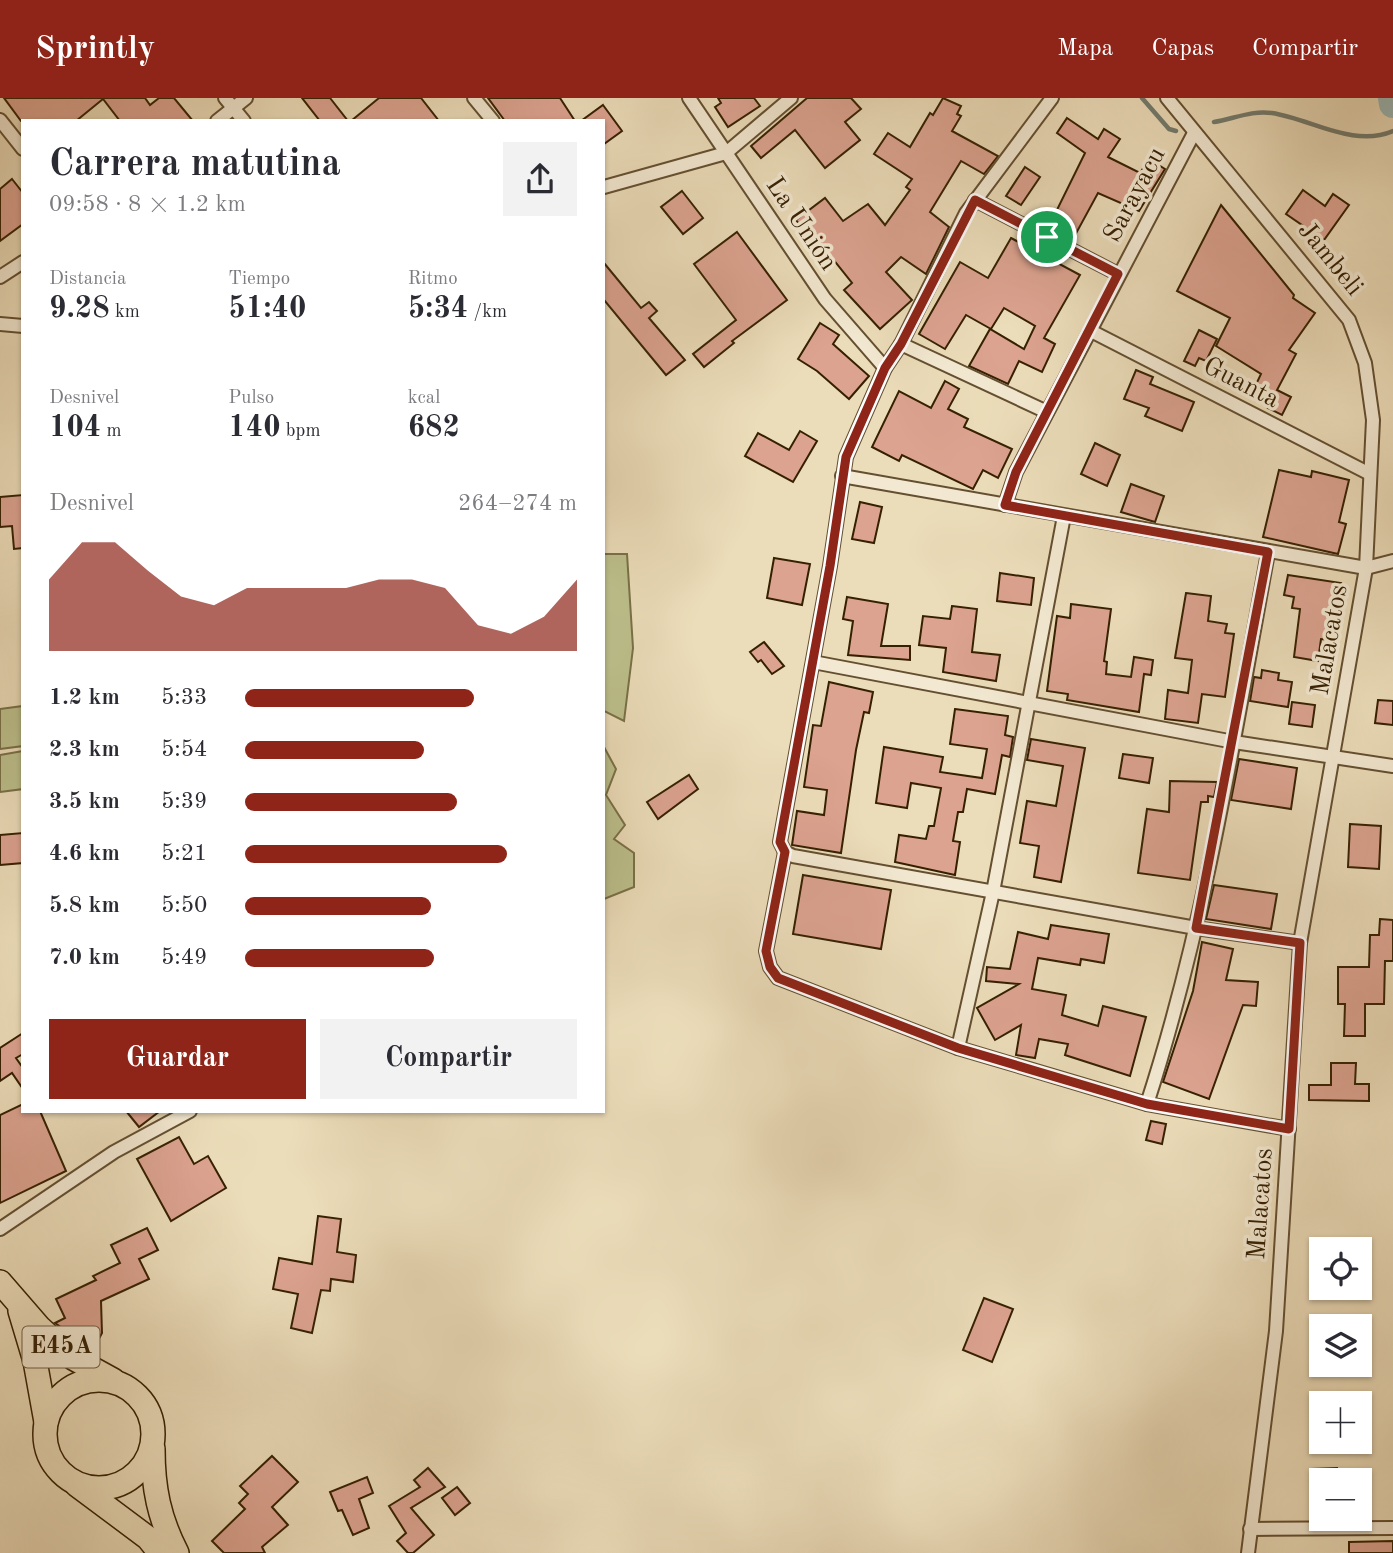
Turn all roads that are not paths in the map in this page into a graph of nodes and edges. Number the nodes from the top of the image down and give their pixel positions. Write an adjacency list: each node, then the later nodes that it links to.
1 (246, 98): 7 (street)
2 (474, 98): 10 (street)
3 (689, 98): 14 (street, La Unión)
4 (791, 98): 14 (street)
5 (1052, 98): 16 (street)
6 (1167, 98): 12 (street, Jambeli)
7 (229, 103): 8 (street); 9 (street)
8 (218, 119)
9 (242, 119)
10 (491, 119)
11 (0, 120): 13 (street)
12 (1194, 133): 18 (street, Sarayacu); 26 (street, Jambeli)
13 (21, 146)
14 (726, 153): 15 (street); 24 (street, La Unión)
15 (605, 187)
16 (975, 200): 18 (street); 23 (street)
17 (21, 263): 19 (street)
18 (1118, 274): 22 (street, Sarayacu)
19 (0, 277)
20 (0, 324): 21 (street)
21 (21, 326)
22 (1091, 331): 25 (street, Sarayacu); 26 (street, Guanta)
23 (901, 344): 24 (street); 25 (street)
24 (885, 368): 27 (street)
25 (1047, 412): 28 (street, Sarayacu)
26 (1370, 474): 32 (street, Jambeli)
27 (842, 476): 28 (street); 33 (street)
28 (1005, 505): 29 (street)
29 (1064, 516): 30 (street); 34 (street)
30 (1268, 552): 32 (street); 35 (street)
31 (1393, 561): 32 (street)
32 (1366, 568): 36 (street, Malacatos)
33 (813, 662): 34 (street); 38 (street)
34 (1028, 703): 35 (street); 39 (street)
35 (1234, 742): 36 (street); 40 (street)
36 (1332, 759): 37 (street); 41 (street, Malacatos)
37 (1393, 766)
38 (785, 852): 39 (street); 42 (street)
39 (993, 892): 40 (street); 42 (street)
40 (1196, 928): 41 (street); 43 (street)
41 (1300, 943): 45 (street, Malacatos)
42 (958, 1048): 43 (street)
43 (1147, 1104): 45 (street)
44 (186, 1113): 46 (street)
45 (1289, 1129): 53 (street, Malacatos)
46 (0, 1229)
47 (8, 1290): 48 (highway, E45A); 49 (highway, E45A)
48 (117, 1382): 49 (highway); 50 (highway)
49 (46, 1422): 51 (highway)
50 (153, 1446): 51 (highway); 55 (highway)
51 (72, 1481): 54 (highway)
52 (1393, 1528): 53 (street)
53 (1250, 1529): 56 (street, Malacatos)
54 (160, 1553)
55 (177, 1553)
56 (1248, 1553)

